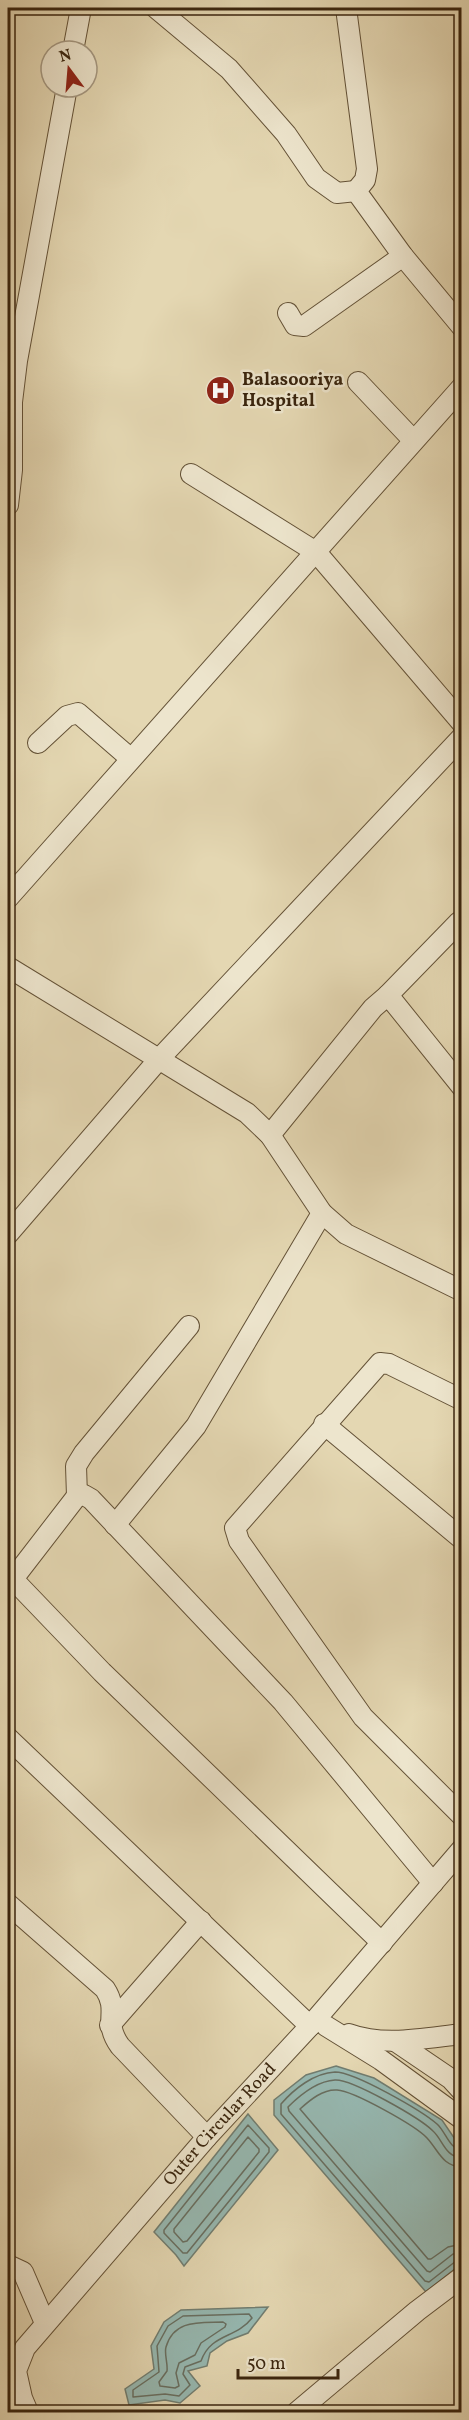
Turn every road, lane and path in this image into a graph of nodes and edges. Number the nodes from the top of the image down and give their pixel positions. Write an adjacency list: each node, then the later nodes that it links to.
1 (81, 8): 4 (street)
2 (156, 8): 6 (street)
3 (346, 8): 6 (street)
4 (75, 39)
5 (65, 99): 14 (street)
6 (356, 191): 7 (street)
7 (403, 255): 8 (street); 9 (street)
8 (288, 313)
9 (462, 327)
10 (358, 382): 12 (street)
11 (462, 387): 12 (street)
12 (413, 440): 15 (street)
13 (191, 474): 15 (street)
14 (8, 505)
15 (316, 552): 16 (street); 19 (street)
16 (462, 723)
17 (462, 737): 24 (street)
18 (39, 743): 19 (street)
19 (130, 758): 20 (street)
20 (8, 898)
21 (459, 922): 23 (street)
22 (8, 967): 24 (street)
23 (388, 996): 25 (street); 26 (street)
24 (160, 1058): 26 (street); 28 (street)
25 (462, 1087)
26 (270, 1135): 27 (street)
27 (322, 1213): 29 (street); 34 (street)
28 (8, 1234)
29 (462, 1292)
30 (189, 1326): 33 (street)
31 (462, 1400): 32 (street)
32 (324, 1424): 35 (street); 38 (street)
33 (77, 1496): 34 (street); 36 (street)
34 (114, 1525): 40 (street)
35 (462, 1539)
36 (10, 1576): 43 (street)
37 (8, 1738): 42 (street)
38 (462, 1816)
39 (462, 1849): 40 (street, Outer Circular Road)
40 (433, 1883): 43 (street, Outer Circular Road)
41 (8, 1904): 45 (street)
42 (201, 1922): 44 (street); 45 (street)
43 (382, 1943): 44 (street, Outer Circular Road)
44 (318, 2023): 47 (street); 49 (street); 50 (street, Outer Circular Road)
45 (110, 2025): 50 (street)
46 (462, 2034): 47 (street)
47 (395, 2041): 48 (street)
48 (462, 2091)
49 (462, 2119)
50 (207, 2136): 53 (street, Outer Circular Road)
51 (8, 2265): 53 (street)
52 (462, 2277): 54 (street)
53 (45, 2324): 55 (street, Outer Circular Road)
54 (309, 2408)
55 (28, 2412)

